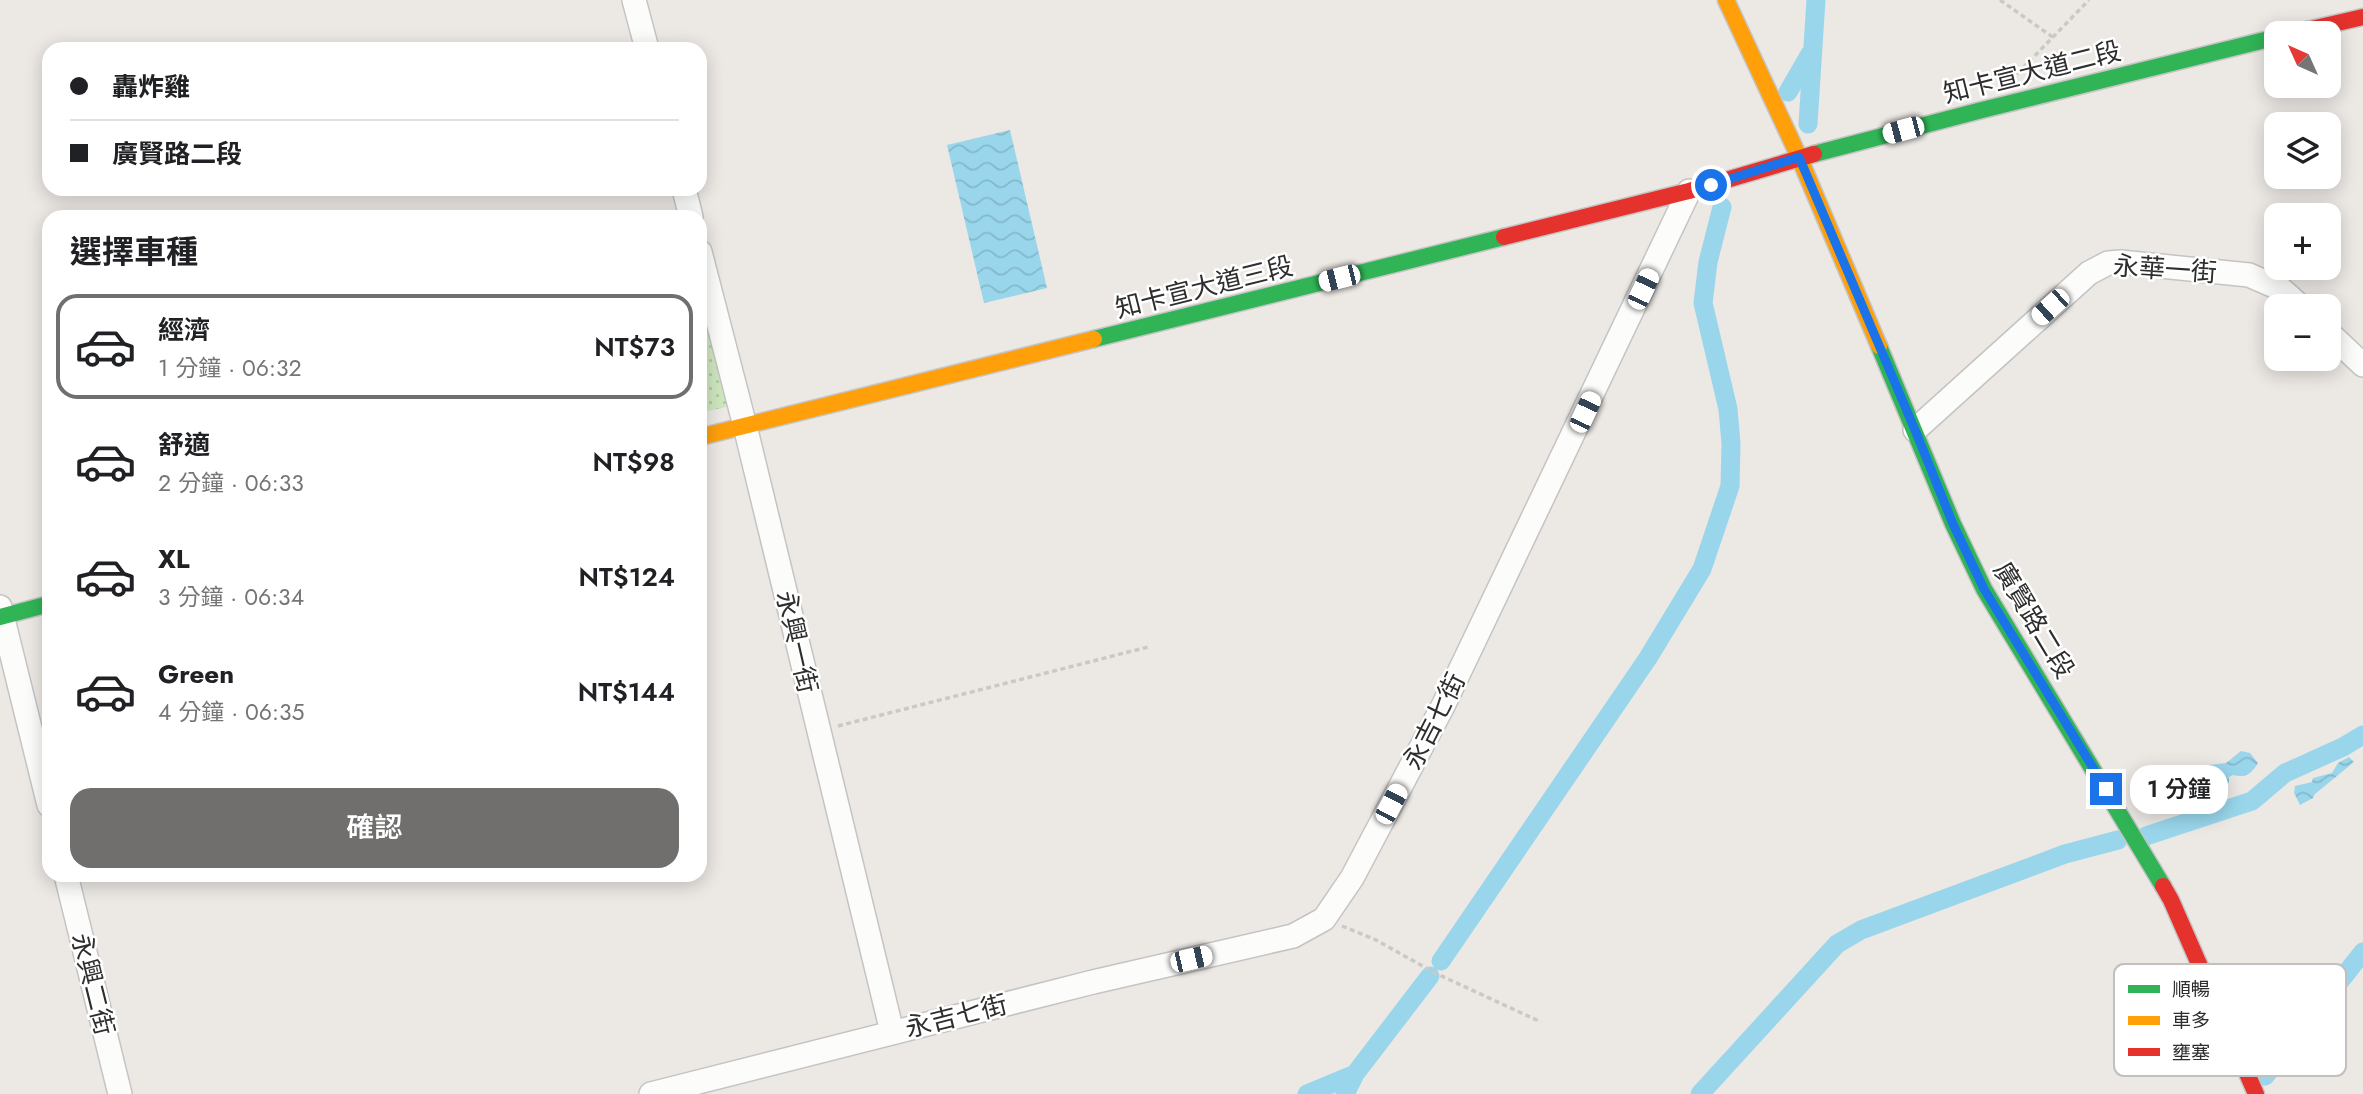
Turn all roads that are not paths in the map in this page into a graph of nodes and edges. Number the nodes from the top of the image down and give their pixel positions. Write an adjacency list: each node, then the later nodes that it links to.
1 (634, 0): 6 (street)
2 (1726, 0): 7 (street, 廣賢路二段)
3 (2363, 16): 4 (street)
4 (2342, 21)
5 (2264, 40): 7 (street, 知卡宣大道二段)
6 (645, 42)
7 (1799, 157): 8 (street, 知卡宣大道三段); 14 (street, 廣賢路二段)
8 (1689, 191): 13 (street, 知卡宣大道三段); 21 (street, 永吉七街)
9 (707, 279): 13 (street, 永興一街)
10 (2287, 294): 14 (street, 永華一街)
11 (2341, 344): 12 (street)
12 (2363, 365)
13 (745, 426): 15 (street, 知卡宣大道三段); 21 (street, 永興一街)
14 (1915, 430): 20 (street, 廣賢路二段)
15 (707, 435)
16 (42, 605): 17 (street)
17 (1, 614): 18 (street)
18 (42, 777)
19 (68, 882): 23 (street, 永興二街)
20 (2199, 964)
21 (892, 1032): 24 (street, 永吉七街)
22 (2248, 1076): 25 (street, 廣賢路二段)
23 (120, 1094)
24 (650, 1094)
25 (2256, 1094)

